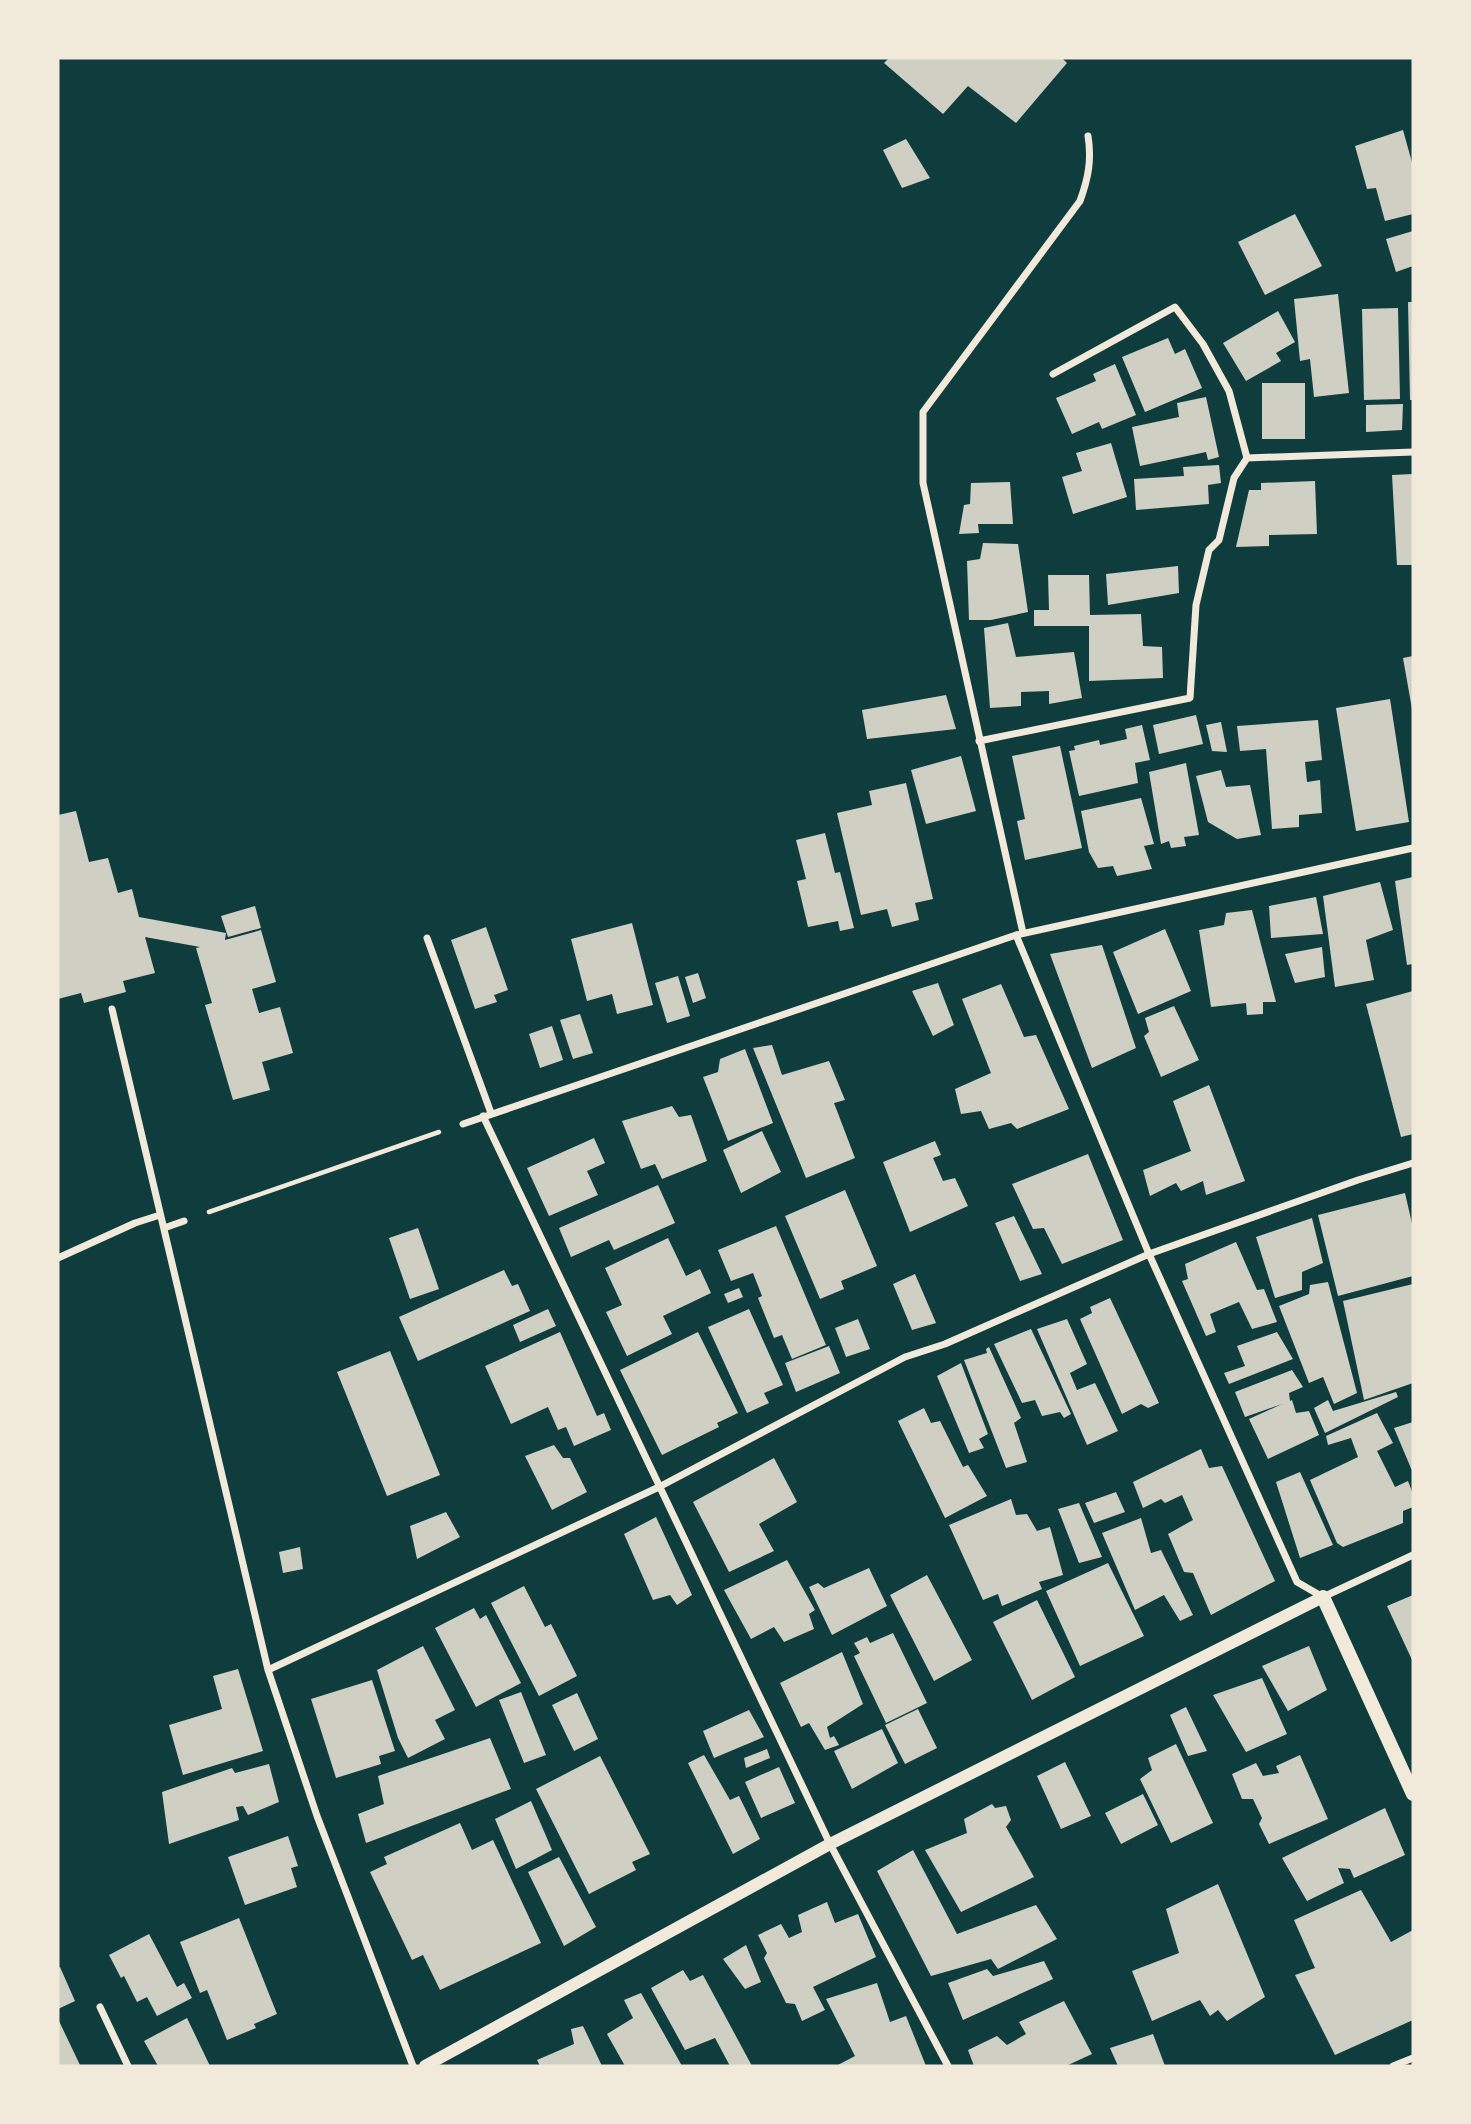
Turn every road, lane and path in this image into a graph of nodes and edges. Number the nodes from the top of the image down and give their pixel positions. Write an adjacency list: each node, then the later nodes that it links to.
1 (1088, 136): 5 (street)
2 (1053, 374): 4 (street)
3 (1413, 452): 4 (street)
4 (1247, 458): 5 (street)
5 (979, 741): 7 (street)
6 (1413, 848): 7 (street)
7 (1020, 934): 10 (street); 17 (street)
8 (426, 938): 10 (street)
9 (112, 1009): 14 (street)
10 (491, 1113): 11 (street)
11 (483, 1116): 12 (street); 19 (street)
12 (463, 1124): 15 (path)
13 (1413, 1163): 17 (street)
14 (160, 1215): 16 (street); 18 (street)
15 (184, 1221): 16 (street)
16 (163, 1228): 22 (street)
17 (1149, 1254): 19 (street); 21 (street)
18 (58, 1258)
19 (659, 1487): 22 (street); 24 (street)
20 (1413, 1555): 21 (street)
21 (1324, 1597): 23 (main road); 24 (street)
22 (268, 1670): 28 (street)
23 (1413, 1794)
24 (830, 1844): 29 (street); 30 (street)
25 (100, 2007): 27 (street)
26 (1413, 2059): 31 (street)
27 (128, 2066)
28 (413, 2066)
29 (425, 2066)
30 (948, 2066)
31 (1393, 2066)

